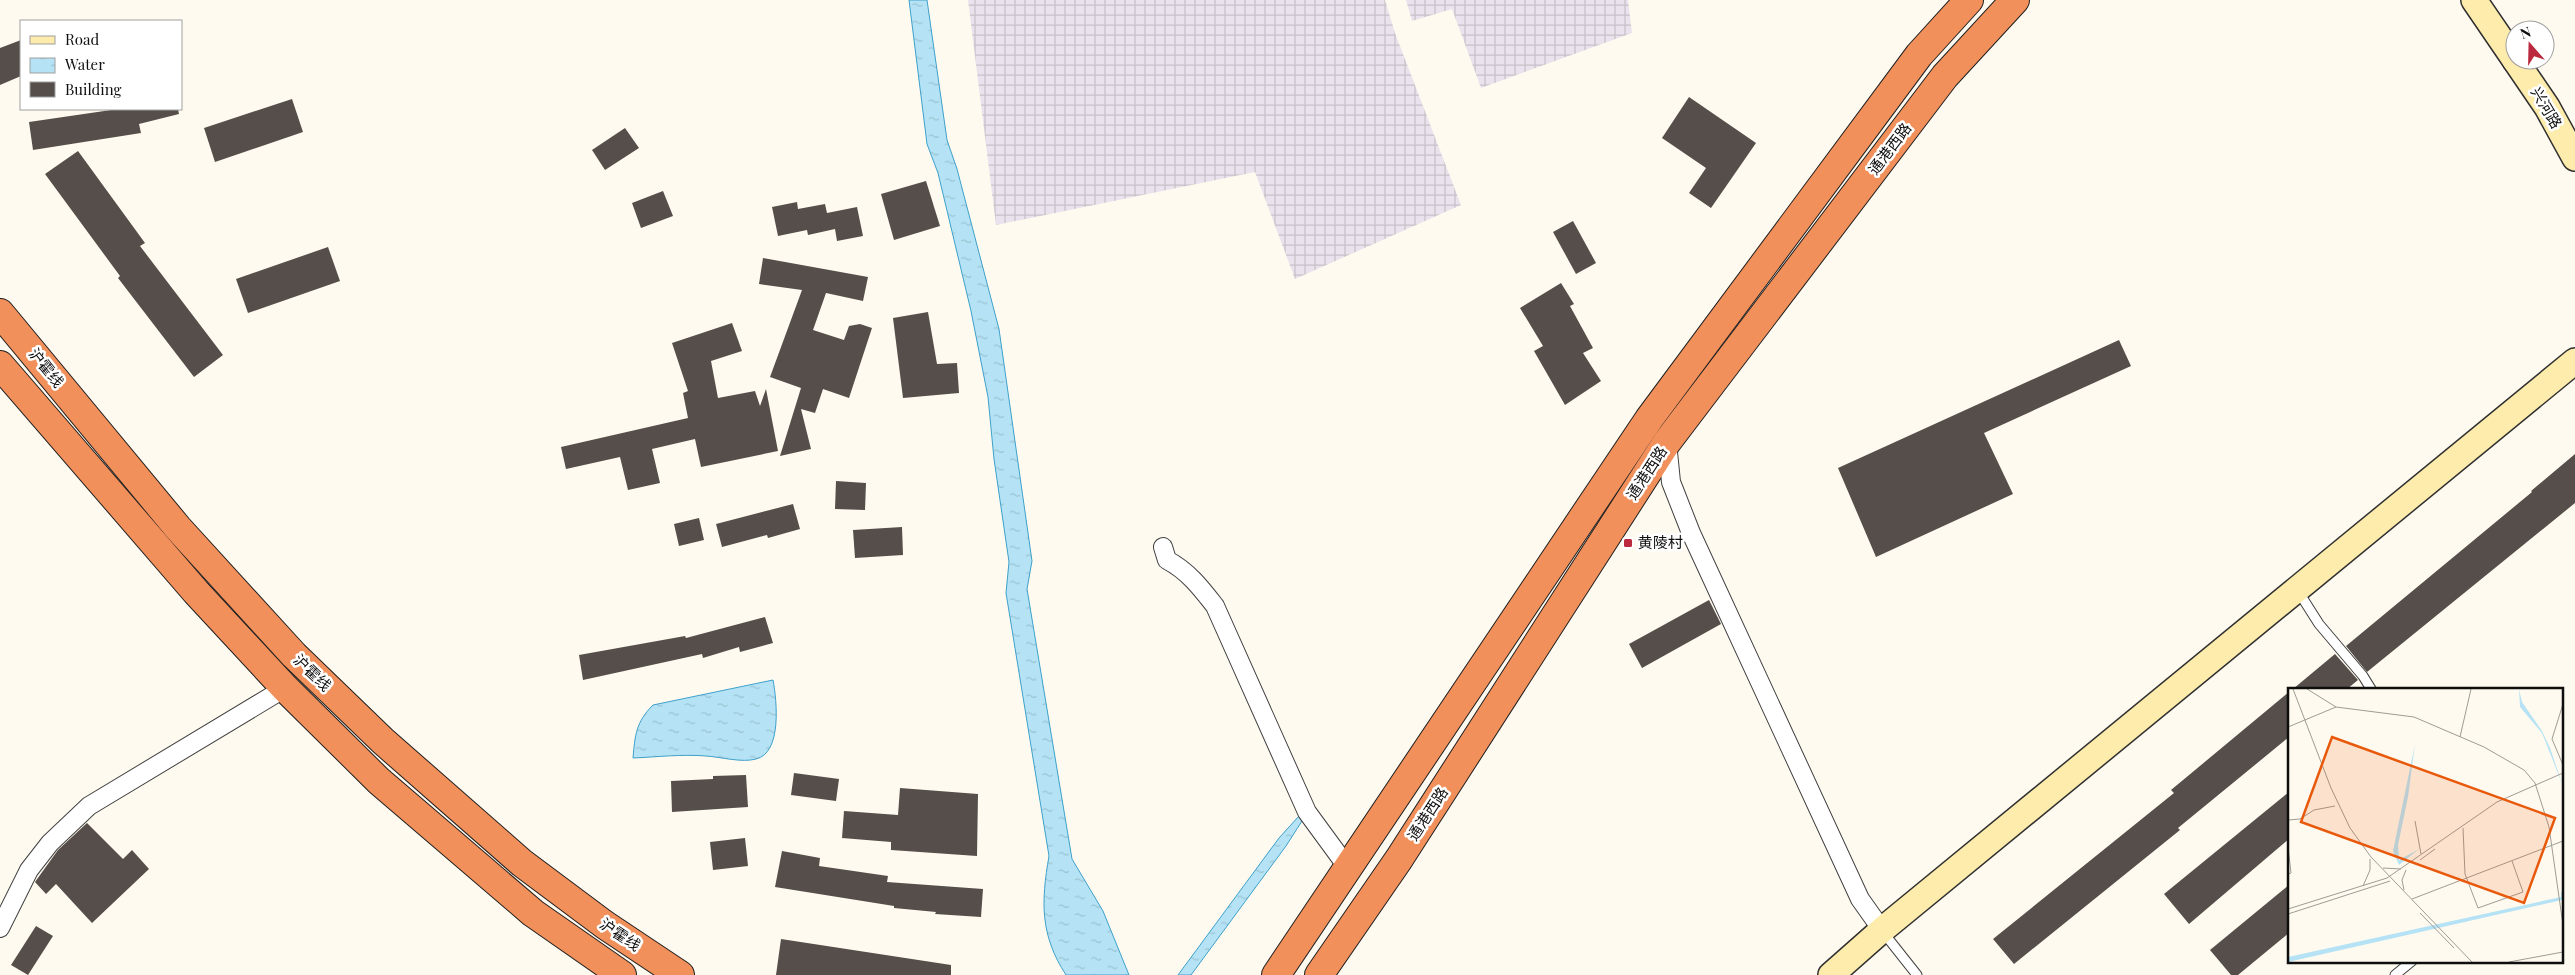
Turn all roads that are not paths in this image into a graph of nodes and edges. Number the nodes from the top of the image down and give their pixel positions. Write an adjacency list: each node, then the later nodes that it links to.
1 (1969, 0): 15 (highway, 通港西路)
2 (2016, 0): 10 (highway, 通港西路)
3 (2474, 0): 4 (street, 兴河路)
4 (2505, 45)
5 (2522, 70): 6 (street, 兴河路)
6 (2575, 158)
7 (0, 313): 20 (highway, 沪霍线)
8 (2575, 361): 12 (street)
9 (0, 365): 13 (highway, 沪霍线)
10 (1667, 442): 17 (street); 22 (highway, 通港西路)
11 (1163, 547): 15 (street)
12 (2297, 589): 14 (lane); 17 (street)
13 (285, 688): 16 (street); 19 (highway, 沪霍线)
14 (2370, 688)
15 (1348, 868): 21 (highway, 通港西路)
16 (0, 928)
17 (1882, 930): 23 (street); 24 (lane)
18 (2411, 962): 25 (lane)
19 (622, 975)
20 (680, 975)
21 (1276, 975)
22 (1319, 975)
23 (1831, 975)
24 (1917, 975)
25 (2395, 975)

